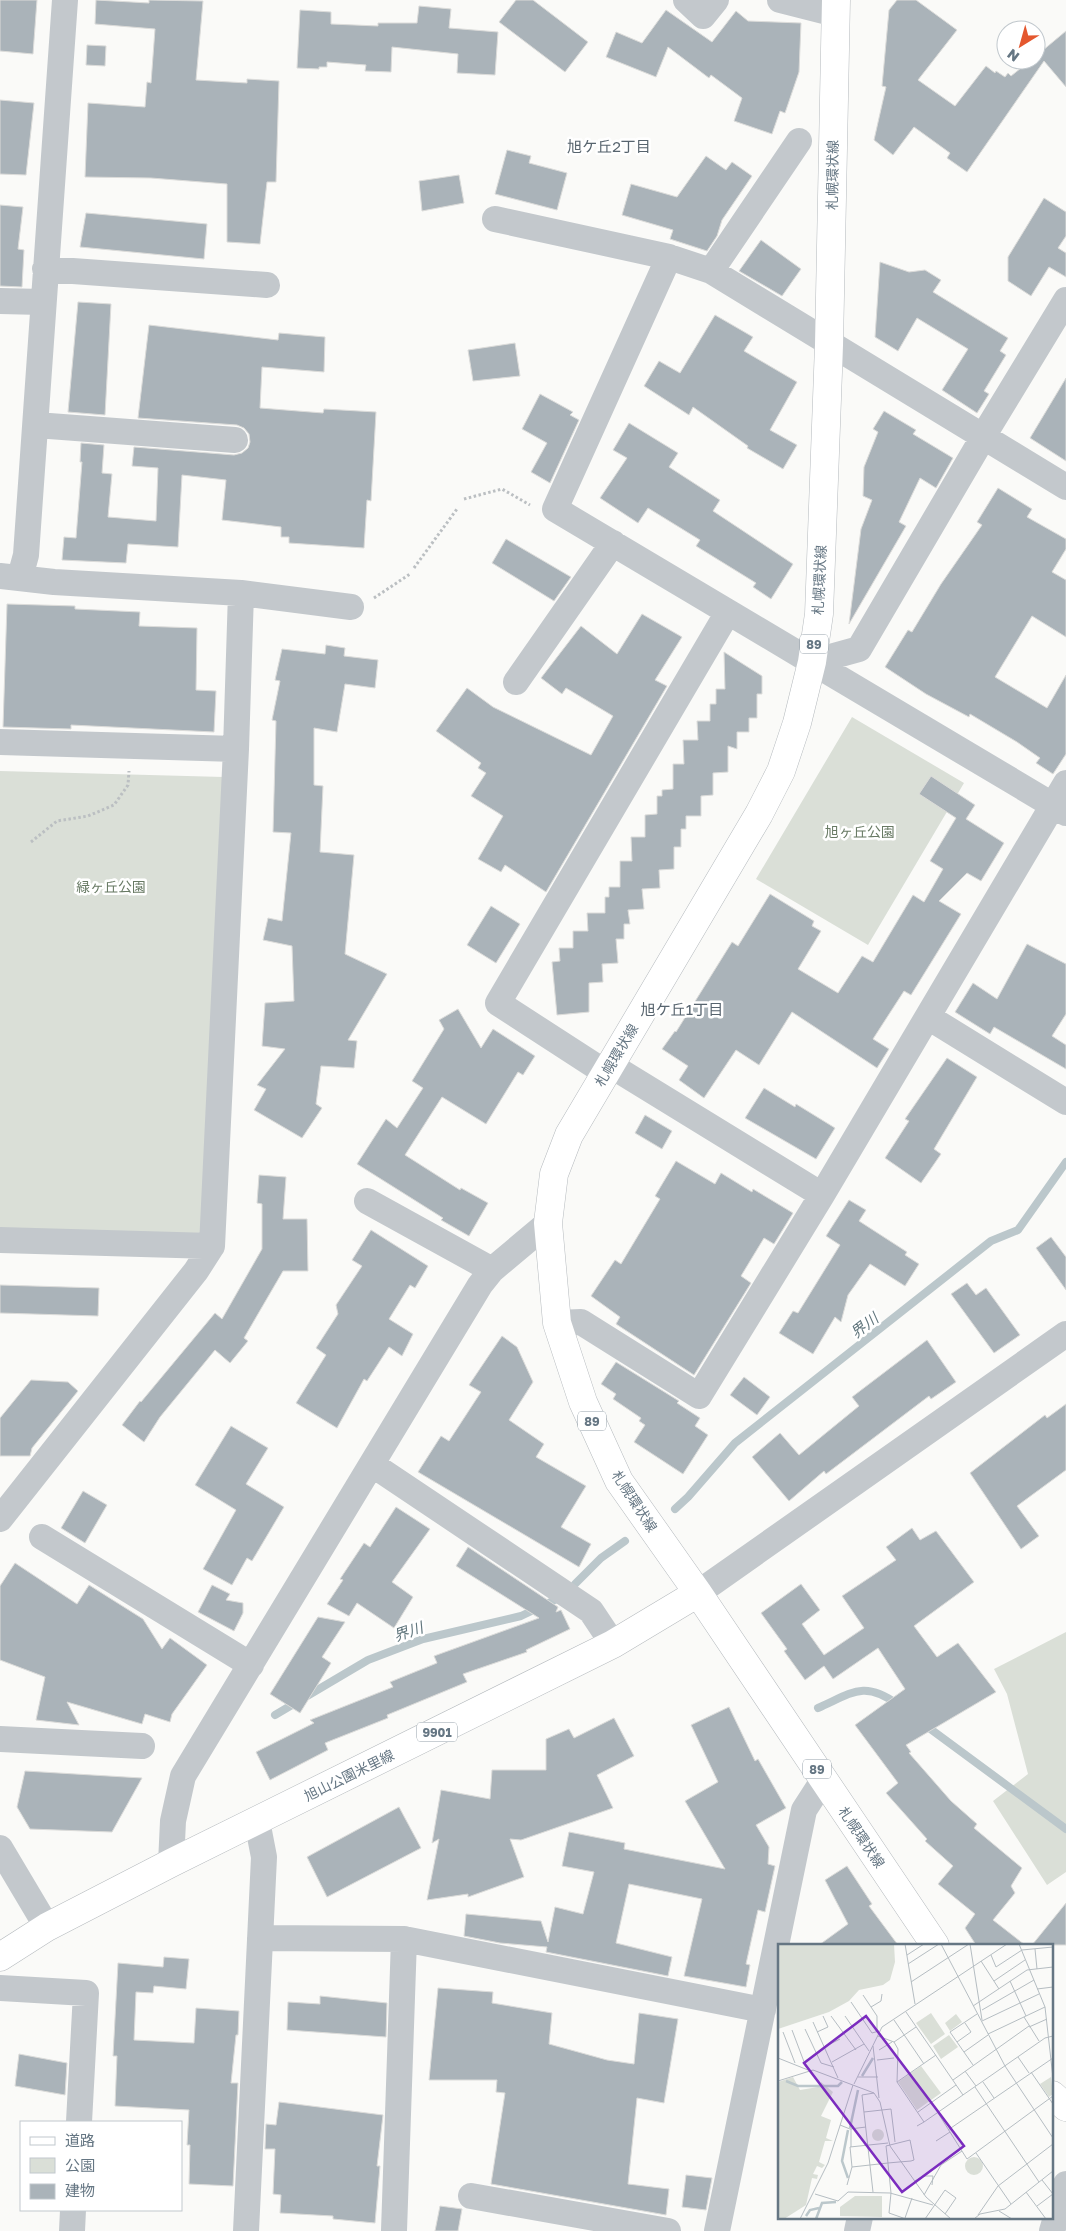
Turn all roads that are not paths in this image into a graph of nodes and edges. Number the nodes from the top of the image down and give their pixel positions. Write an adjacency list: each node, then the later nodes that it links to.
1 (65, 0): 9 (street)
2 (686, 0): 3 (street)
3 (716, 0)
4 (780, 0): 5 (street)
5 (836, 7): 15 (main road, 札幌環状線 / 89)
6 (799, 141): 10 (street)
7 (495, 219): 8 (street)
8 (670, 257): 10 (street); 20 (street)
9 (45, 269): 11 (street); 14 (street)
10 (711, 271): 15 (street)
11 (267, 285)
12 (1066, 300): 17 (street)
13 (0, 301): 14 (street)
14 (42, 302): 16 (street)
15 (829, 345): 17 (street); 25 (main road, 札幌環状線 / 89)
16 (36, 425): 18 (street); 21 (street)
17 (983, 437): 19 (street); 25 (street)
18 (235, 440)
19 (1066, 487)
20 (613, 543): 24 (street); 26 (street)
21 (10, 576): 22 (street)
22 (242, 593): 23 (street); 28 (street)
23 (360, 604)
24 (728, 612): 25 (street); 32 (street)
25 (812, 662): 30 (street); 32 (main road, 札幌環状線 / 89)
26 (516, 682)
27 (0, 742): 28 (street)
28 (236, 749): 38 (street)
29 (1066, 783): 30 (street)
30 (1060, 809): 31 (street)
31 (928, 1016): 33 (street); 34 (street)
32 (608, 1069): 34 (street); 36 (main road, 札幌環状線 / 89)
33 (1066, 1102)
34 (822, 1195): 40 (street)
35 (367, 1201): 39 (street)
36 (548, 1223): 39 (street); 40 (main road, 札幌環状線 / 89)
37 (0, 1240): 38 (street)
38 (212, 1246): 43 (street)
39 (492, 1270): 42 (street)
40 (558, 1324): 45 (main road, 札幌環状線 / 89)
41 (1066, 1334): 45 (street)
42 (373, 1465): 46 (street); 47 (street)
43 (0, 1519)
44 (42, 1537): 47 (street)
45 (698, 1593): 46 (main road, 旭山公園米里線 / 9901); 50 (main road, 札幌環状線 / 89)
46 (613, 1644): 51 (main road, 旭山公園米里線 / 9901)
47 (251, 1665): 53 (street)
48 (0, 1739): 49 (street)
49 (142, 1746)
50 (824, 1779): 57 (street); 58 (main road, 札幌環状線 / 89)
51 (257, 1821): 53 (main road, 旭山公園米里線 / 9901); 55 (street)
52 (0, 1848): 54 (street)
53 (171, 1863): 54 (main road, 旭山公園米里線 / 9901)
54 (47, 1927): 60 (main road, 旭山公園米里線 / 9901)
55 (260, 1938): 56 (street); 71 (street)
56 (404, 1939): 62 (street); 72 (street)
57 (782, 1940)
58 (934, 1944)
59 (778, 1955): 62 (street)
60 (0, 1957)
61 (0, 1989): 65 (street)
62 (763, 2010): 74 (street)
63 (1054, 2097): 64 (main road)
64 (1066, 2107)
65 (79, 2121)
66 (1066, 2184): 76 (street)
67 (471, 2196): 73 (street)
68 (73, 2211): 70 (street)
69 (860, 2218): 75 (street)
70 (72, 2231)
71 (246, 2231)
72 (394, 2231)
73 (668, 2231)
74 (717, 2231)
75 (857, 2231)
76 (1052, 2231)

